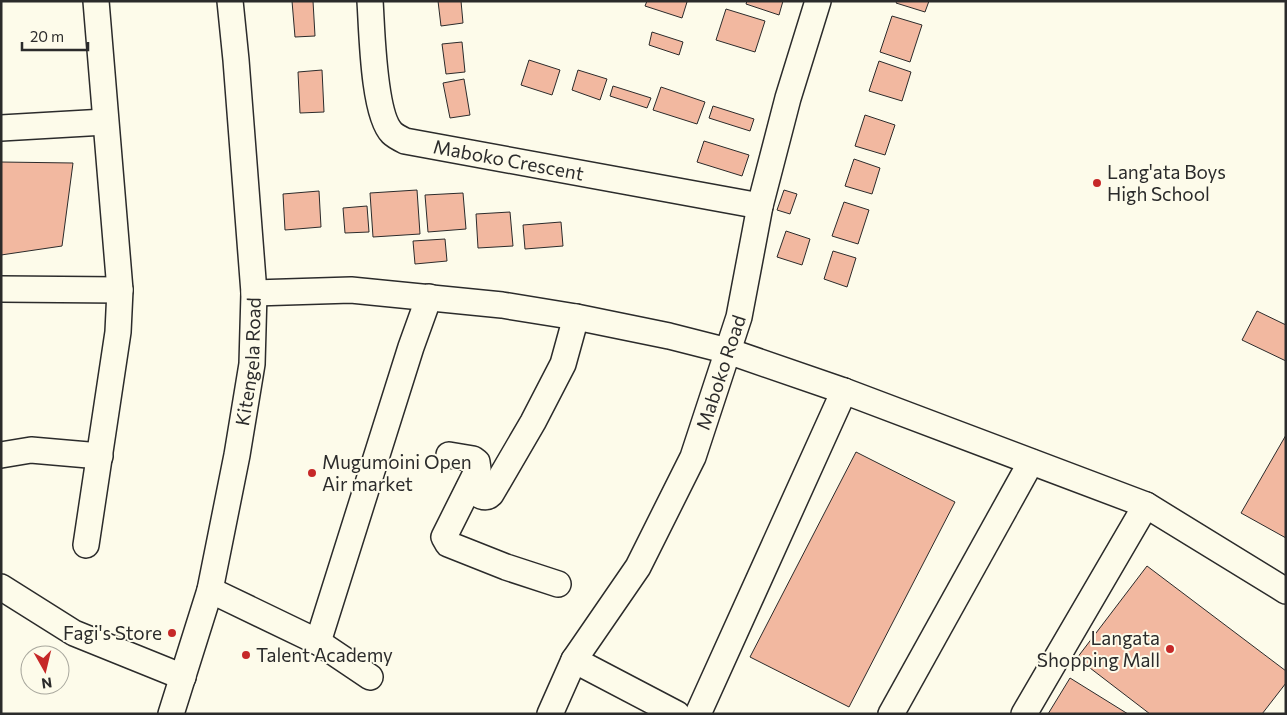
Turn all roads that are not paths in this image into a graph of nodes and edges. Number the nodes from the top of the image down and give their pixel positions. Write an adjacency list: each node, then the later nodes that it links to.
1 (96, 1): 5 (street)
2 (230, 1): 10 (street, Kitengela Road)
3 (370, 1): 7 (street, Maboko Crescent)
4 (818, 1): 7 (street, Maboko Road)
5 (105, 122): 6 (street); 9 (street)
6 (1, 128)
7 (760, 206): 13 (street, Maboko Road)
8 (1, 289): 9 (street)
9 (120, 290): 17 (street)
10 (254, 293): 11 (street); 24 (street, Kitengela Road)
11 (429, 297): 12 (street); 26 (street)
12 (576, 317): 13 (street); 19 (street)
13 (728, 351): 14 (street); 27 (street, Maboko Road)
14 (844, 391): 18 (street); 33 (street)
15 (1, 455): 17 (street)
16 (449, 455): 19 (street)
17 (100, 456): 21 (street)
18 (1031, 462): 20 (street); 34 (street)
19 (469, 488): 22 (street)
20 (1146, 505): 25 (street); 35 (street)
21 (86, 545)
22 (558, 584)
23 (1, 587): 28 (street)
24 (210, 590): 26 (street); 28 (street, Kitengela Road)
25 (1286, 591)
26 (318, 642): 29 (street)
27 (574, 660): 31 (street, Maboko Road); 32 (street)
28 (183, 677): 30 (street, Kitengela Road)
29 (370, 677)
30 (171, 714)
31 (550, 714)
32 (677, 714)
33 (698, 714)
34 (890, 714)
35 (1024, 714)

